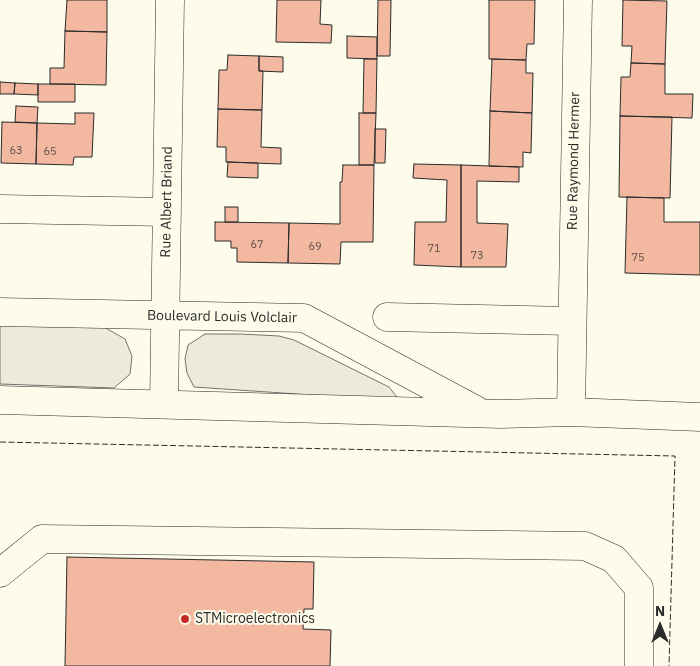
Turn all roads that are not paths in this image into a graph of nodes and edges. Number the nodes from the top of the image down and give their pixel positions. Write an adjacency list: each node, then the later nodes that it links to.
1 (170, 0): 4 (street, Rue Albert Briand)
2 (578, 0): 8 (street, Rue Raymond Hermer)
3 (0, 209): 4 (street)
4 (167, 212): 6 (street, Rue Albert Briand)
5 (0, 312): 6 (street, Boulevard Louis Volclair)
6 (165, 316): 10 (street, Rue Albert Briand); 11 (street, Boulevard Louis Volclair)
7 (387, 317): 8 (street)
8 (571, 322): 12 (street, Rue Raymond Hermer)
9 (0, 400): 10 (street, Boulevard Louis Volclair)
10 (164, 404): 11 (street, Boulevard Louis Volclair)
11 (480, 412): 12 (street, Boulevard Louis Volclair)
12 (571, 412): 13 (street, Boulevard Louis Volclair)
13 (700, 417)
14 (0, 572): 15 (street)
15 (639, 666)

